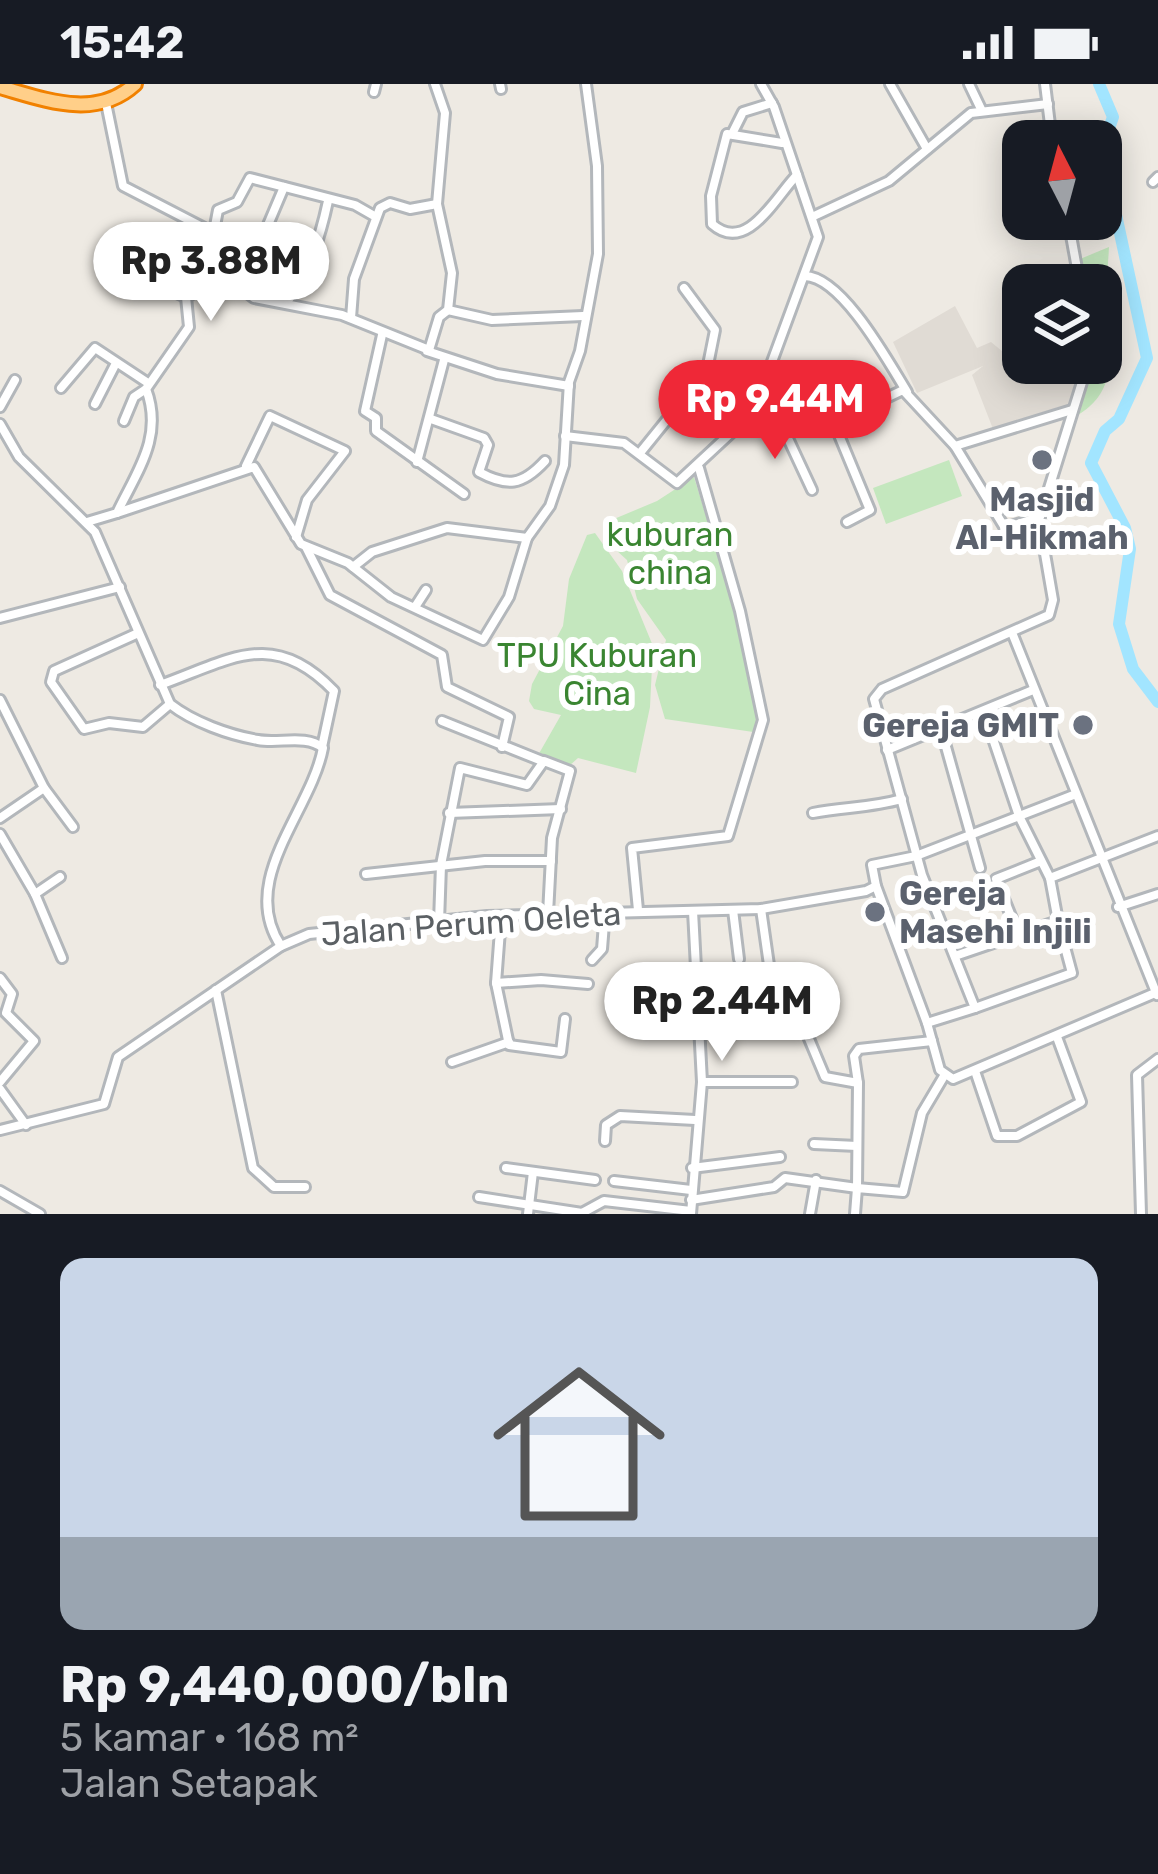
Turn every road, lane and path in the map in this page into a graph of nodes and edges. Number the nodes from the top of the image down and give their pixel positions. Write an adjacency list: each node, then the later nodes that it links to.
1 (135, 84): 9 (highway)
2 (435, 84): 20 (street)
3 (586, 84): 31 (street)
4 (761, 84): 10 (street)
5 (890, 84): 16 (street)
6 (969, 84): 12 (street)
7 (1046, 84): 11 (street)
8 (0, 87): 9 (highway)
9 (106, 103): 23 (street)
10 (772, 103): 14 (street); 15 (street)
11 (1048, 104): 12 (street); 13 (street)
12 (982, 109): 16 (street)
13 (1050, 120)
14 (733, 132): 15 (street); 17 (street)
15 (782, 143): 17 (street)
16 (927, 149): 21 (street)
17 (797, 175): 21 (street)
18 (284, 187): 19 (street); 23 (street); 25 (street)
19 (328, 202): 22 (street); 29 (street)
20 (437, 204): 22 (street); 30 (street)
21 (814, 216): 26 (street)
22 (376, 217): 32 (street)
23 (212, 232): 25 (street)
24 (134, 274): 28 (street)
25 (227, 274): 28 (street); 29 (street)
26 (805, 276): 42 (street); 45 (street)
27 (684, 288): 54 (street)
28 (186, 297): 39 (street)
29 (286, 302): 32 (street)
30 (448, 310): 31 (street); 34 (street)
31 (583, 316): 40 (street)
32 (351, 318): 33 (street)
33 (382, 335): 34 (street); 56 (street)
34 (428, 351): 35 (street)
35 (444, 360): 40 (street); 48 (street)
36 (116, 362): 39 (street); 41 (street); 43 (street)
37 (15, 380): 44 (street)
38 (1081, 384): 46 (street)
39 (147, 386): 49 (street); 61 (street)
40 (569, 386): 52 (street)
41 (62, 388)
42 (908, 392): 50 (street); 53 (street)
43 (95, 404)
44 (0, 407)
45 (748, 410): 47 (street); 58 (street)
46 (1072, 410): 53 (street); 62 (street)
47 (777, 416): 50 (street); 59 (street)
48 (430, 419): 55 (street); 56 (street)
49 (124, 421)
50 (833, 422): 64 (street)
51 (0, 424): 63 (street)
52 (565, 436): 54 (street); 66 (street)
53 (955, 446): 62 (street)
54 (640, 453): 58 (street)
55 (545, 461)
56 (417, 462): 60 (street)
57 (246, 466): 61 (street); 65 (street); 65 (street)
58 (699, 467): 112 (street)
59 (812, 490)
60 (464, 494)
61 (118, 513): 63 (street)
62 (1039, 520): 74 (street)
63 (87, 522): 69 (street)
64 (847, 522)
65 (295, 538): 67 (street)
66 (526, 538): 68 (street); 71 (street)
67 (306, 547): 68 (street); 83 (street)
68 (353, 567): 71 (street)
69 (120, 587): 72 (street); 73 (street)
70 (426, 590): 71 (street)
71 (415, 607)
72 (0, 618)
73 (136, 634): 75 (street); 78 (street)
74 (1013, 635): 76 (street); 84 (street)
75 (160, 686): 78 (street); 82 (street)
76 (1033, 690): 79 (street); 87 (street)
77 (0, 700): 86 (street)
78 (170, 704): 82 (street)
79 (984, 712): 81 (street); 92 (street)
80 (442, 721): 83 (street)
81 (941, 729): 84 (street); 96 (street)
82 (322, 747): 121 (street)
83 (502, 747): 85 (street)
84 (887, 749): 88 (street)
85 (544, 761): 89 (street); 91 (street)
86 (44, 788): 93 (street); 94 (street)
87 (1076, 794): 92 (street); 99 (street)
88 (902, 799): 90 (street); 98 (street)
89 (560, 809): 91 (street); 100 (street)
90 (813, 813)
91 (449, 814): 102 (street)
92 (1019, 816): 96 (street); 101 (street)
93 (0, 818)
94 (73, 827)
95 (0, 834): 108 (street)
96 (971, 834): 98 (street); 103 (street)
97 (1158, 836): 99 (street)
98 (916, 856): 107 (street, Jalan Perum Oeleta); 122 (street)
99 (1098, 856): 106 (street); 110 (street)
100 (551, 861): 102 (street); 116 (street)
101 (1041, 861): 106 (street); 120 (street)
102 (441, 865): 104 (street); 119 (street)
103 (980, 868)
104 (366, 874)
105 (60, 877): 108 (street)
106 (1050, 878): 118 (street)
107 (876, 886): 111 (street, Jalan Perum Oeleta); 137 (street)
108 (35, 894): 123 (street)
109 (1158, 894): 110 (street)
110 (1118, 907): 127 (street)
111 (761, 909): 113 (street, Jalan Perum Oeleta); 128 (street)
112 (638, 910): 114 (street, Jalan Perum Oeleta); 115 (street, Jalan Perum Oeleta)
113 (734, 910): 115 (street, Jalan Perum Oeleta); 124 (street)
114 (605, 911): 116 (street, Jalan Perum Oeleta); 125 (street)
115 (693, 911): 136 (street)
116 (548, 915): 117 (street, Jalan Perum Oeleta)
117 (501, 917): 119 (street, Jalan Perum Oeleta); 130 (street)
118 (1058, 921): 120 (street); 134 (street)
119 (439, 922): 121 (street, Jalan Perum Oeleta)
120 (1019, 936): 122 (street)
121 (281, 946): 132 (street, Jalan Perum Oeleta)
122 (955, 956): 134 (street)
123 (62, 958)
124 (739, 959)
125 (592, 960)
126 (1158, 960): 127 (street)
127 (1143, 964): 133 (street)
128 (770, 972)
129 (0, 978): 147 (street)
130 (496, 983): 131 (street); 140 (street)
131 (588, 984)
132 (216, 990): 150 (street, Jalan Perum Oeleta); 162 (street)
133 (1157, 994): 138 (street)
134 (975, 1009): 137 (street)
135 (565, 1019): 140 (street)
136 (700, 1021): 145 (street); 148 (street)
137 (927, 1023): 139 (street)
138 (1057, 1037): 143 (street); 143 (street)
139 (932, 1041): 144 (street); 148 (street)
140 (508, 1042): 142 (street)
141 (1158, 1058): 172 (street)
142 (452, 1062)
143 (975, 1071): 144 (street)
144 (944, 1076): 163 (street)
145 (702, 1082): 146 (street); 149 (street)
146 (792, 1082)
147 (0, 1083): 150 (street)
148 (858, 1083): 154 (street)
149 (695, 1120): 152 (street); 157 (street)
150 (26, 1125): 151 (street, Jalan Perum Oeleta)
151 (0, 1130)
152 (605, 1141)
153 (814, 1144): 154 (street)
154 (857, 1146): 163 (street)
155 (781, 1157): 157 (street)
156 (506, 1168): 158 (street)
157 (692, 1168): 165 (street)
158 (533, 1172): 159 (street); 167 (street)
159 (595, 1180)
160 (816, 1180): 163 (street); 165 (street); 170 (street)
161 (614, 1181): 165 (street)
162 (305, 1187)
163 (857, 1188): 171 (street)
164 (0, 1191): 169 (street)
165 (691, 1195): 168 (street)
166 (479, 1198): 167 (street)
167 (528, 1209): 168 (street)
168 (691, 1212)
169 (40, 1214)
170 (810, 1214)
171 (855, 1214)
172 (1141, 1214)

